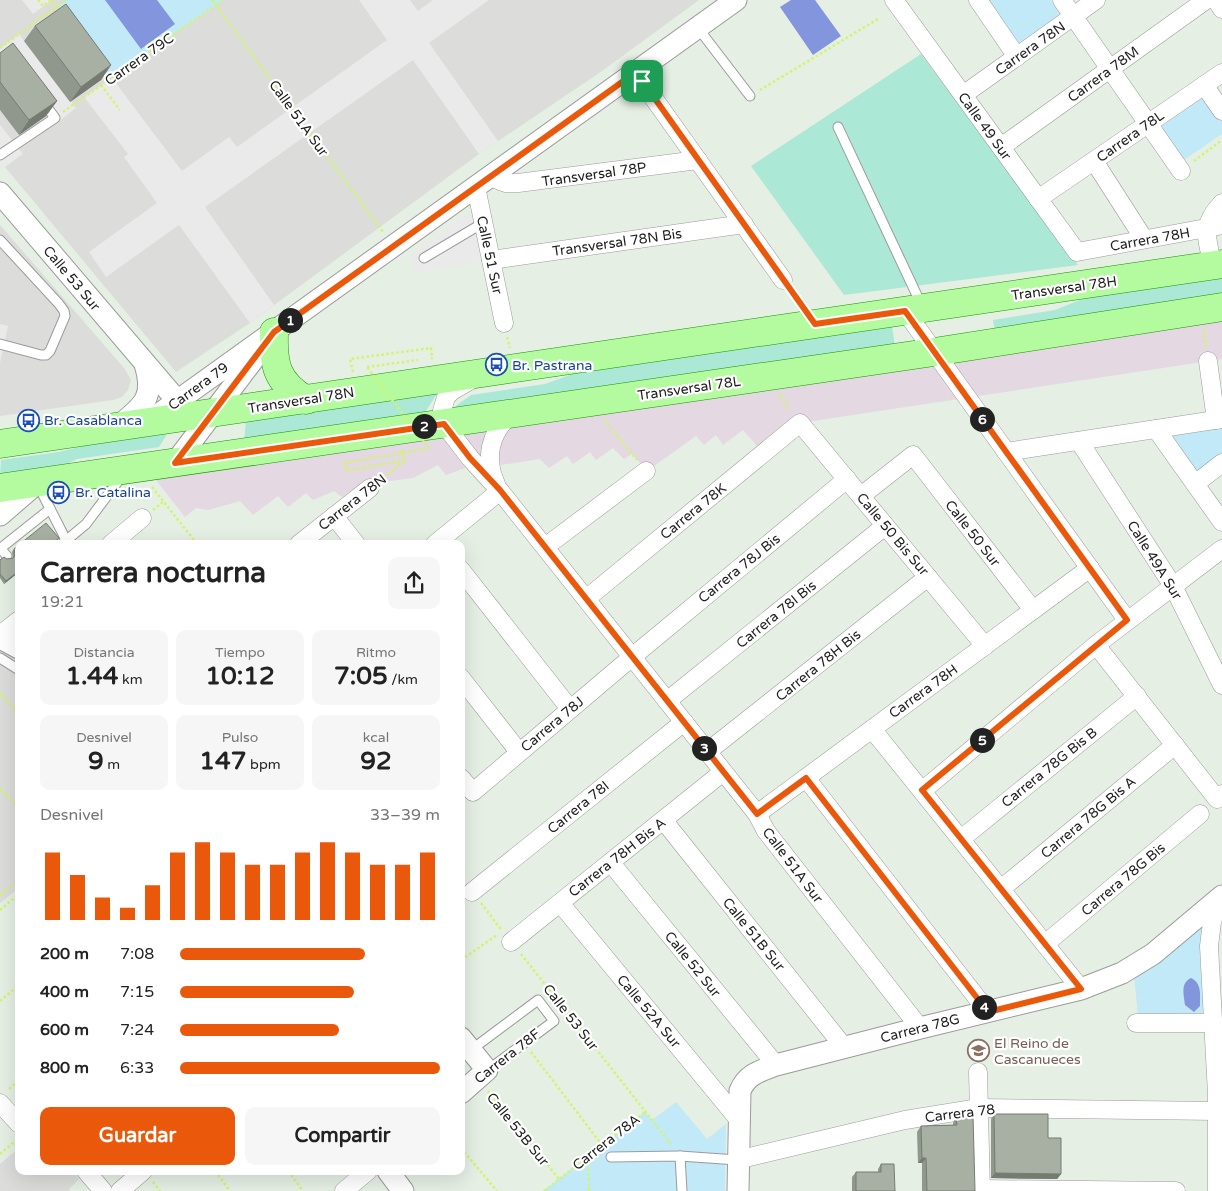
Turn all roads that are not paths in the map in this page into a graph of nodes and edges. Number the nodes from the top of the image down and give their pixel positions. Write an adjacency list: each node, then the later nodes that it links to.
1 (736, 0): 10 (street, Carrera 79)
2 (894, 0): 17 (street, Calle 49 Sur)
3 (978, 0): 11 (street)
4 (1062, 0): 9 (street)
5 (1096, 0): 9 (street, Carrera 78N)
6 (1206, 0): 12 (street, Carrera 78M)
7 (1216, 0): 8 (street)
8 (1222, 9)
9 (1074, 17): 11 (street, Carrera 78N); 12 (street)
10 (698, 28): 13 (street, Carrera 79); 18 (lane)
11 (1017, 57): 17 (street, Carrera 78N)
12 (1110, 69): 20 (street); 22 (street, Carrera 78M)
13 (636, 72): 24 (street); 27 (street, Carrera 79)
14 (1222, 73): 15 (street, Carrera 78L)
15 (1204, 85): 19 (street); 20 (street, Carrera 78L)
16 (38, 95): 23 (lane)
17 (963, 95): 22 (street, Calle 49 Sur)
18 (750, 96)
19 (1222, 111)
20 (1148, 124): 25 (street, Carrera 78L); 26 (street)
21 (838, 127): 41 (lane)
22 (1000, 147): 29 (street, Calle 49 Sur)
23 (0, 155)
24 (698, 160): 27 (street, Transversal 78P); 32 (street)
25 (1094, 161): 29 (street, Carrera 78L); 35 (street)
26 (1181, 171)
27 (483, 182): 31 (street, Calle 51 Sur); 44 (street, Carrera 79)
28 (0, 192): 48 (street, Calle 53 Sur)
29 (1038, 200): 36 (street, Calle 49 Sur)
30 (1222, 203): 33 (street)
31 (483, 223): 37 (lane); 38 (street, Calle 51 Sur)
32 (744, 224): 38 (street, Transversal 78N Bis); 40 (street)
33 (1214, 227): 35 (street, Carrera 78H); 39 (street)
34 (0, 240): 45 (lane)
35 (1144, 240): 36 (street, Carrera 78H)
36 (1077, 252)
37 (424, 258)
38 (491, 260): 43 (street, Calle 51 Sur)
39 (1218, 265): 41 (main road, Transversal 78H)
40 (783, 280)
41 (914, 310): 46 (street); 49 (main road)
42 (1213, 315): 46 (main road)
43 (504, 323)
44 (274, 332): 50 (main road); 51 (street, Carrera 79); 51 (street, Carrera 79)
45 (0, 344)
46 (934, 352): 52 (main road, Transversal 78L); 60 (street)
47 (1208, 361): 53 (street)
48 (145, 363): 51 (street, Calle 53 Sur); 56 (street, Calle 53 Sur)
49 (484, 373): 50 (main road, Transversal 78N); 55 (street)
50 (306, 400): 51 (main road, Transversal 78N)
51 (193, 410): 56 (main road, Transversal 78N); 61 (street, Carrera 79)
52 (511, 414): 55 (main road, Transversal 78L); 70 (street, Calle 51A Sur)
53 (1219, 419): 57 (street)
54 (800, 423): 65 (street, Calle 50 Bis Sur); 93 (street, Carrera 78K)
55 (444, 424): 61 (main road); 70 (street, Calle 51A Sur)
56 (116, 428): 59 (main road, Transversal 78N)
57 (1156, 429): 58 (street); 67 (street)
58 (1079, 441): 60 (street); 92 (street, Calle 49A Sur)
59 (0, 444)
60 (1006, 452): 89 (street)
61 (175, 463): 63 (main road)
62 (1222, 464): 67 (street)
63 (132, 469): 66 (main road); 81 (lane)
64 (646, 471): 86 (street)
65 (847, 480): 71 (street, Calle 50 Bis Sur); 101 (street, Carrera 78J Bis)
66 (37, 483): 68 (main road); 72 (lane); 73 (street)
67 (1195, 484): 76 (street)
68 (0, 488)
69 (370, 488): 74 (street, Carrera 78N)
70 (500, 490): 85 (street); 86 (street, Calle 51A Sur)
71 (861, 496): 77 (street, Calle 50 Bis Sur); 94 (street, Calle 50 Sur)
72 (50, 509): 79 (lane); 80 (lane)
73 (0, 514)
74 (334, 516): 83 (street, Carrera 78N); 84 (street)
75 (142, 518): 82 (street)
76 (1222, 522)
77 (886, 526): 91 (street, Calle 50 Bis Sur); 107 (street, Carrera 78I Bis)
78 (15, 540): 88 (lane)
79 (15, 540)
80 (63, 540)
81 (66, 540)
82 (116, 540)
83 (304, 540)
84 (353, 540)
85 (442, 540)
86 (545, 547): 93 (street, Calle 51A Sur)
87 (1222, 549): 92 (street)
88 (3, 551)
89 (1090, 568): 94 (street, Carrera 78H); 95 (street)
90 (465, 575): 108 (street)
91 (928, 577): 100 (street, Calle 50 Bis Sur); 113 (street, Carrera 78H Bis)
92 (1173, 586): 95 (street); 105 (street, Calle 49A Sur)
93 (586, 599): 101 (street, Calle 51A Sur)
94 (1033, 610): 100 (street, Carrera 78H)
95 (1127, 620): 98 (street)
96 (15, 624): 97 (street)
97 (0, 637): 99 (street)
98 (1096, 645): 106 (street); 117 (street)
99 (15, 646)
100 (985, 646): 110 (street, Carrera 78H)
101 (632, 657): 107 (street, Calle 51A Sur); 108 (street, Carrera 78J)
102 (0, 658): 103 (lane)
103 (15, 667)
104 (465, 683): 112 (street)
105 (1222, 685)
106 (1137, 696): 111 (street); 122 (street, Carrera 78G Bis B)
107 (667, 701): 109 (street, Calle 51A Sur)
108 (570, 709): 112 (street, Carrera 78J)
109 (684, 722): 113 (street, Calle 51A Sur); 125 (street, Carrera 78I)
110 (872, 729): 115 (street, Carrera 78H); 117 (street)
111 (1175, 745): 118 (street); 124 (street, Carrera 78G Bis A)
112 (519, 752): 116 (street, Carrera 78J)
113 (708, 752): 114 (street, Calle 51A Sur)
114 (724, 772): 119 (street, Calle 51A Sur); 121 (street, Carrera 78H Bis A)
115 (806, 778): 119 (street, Carrera 78H); 131 (street)
116 (465, 783)
117 (922, 790): 122 (street)
118 (1219, 796)
119 (757, 814): 134 (street, Calle 51A Sur)
120 (1200, 814): 129 (street, Carrera 78G Bis)
121 (664, 821): 123 (street, Carrera 78H Bis A); 136 (street, Calle 51B Sur)
122 (961, 838): 124 (street)
123 (611, 863): 127 (street, Carrera 78H Bis A); 137 (street, Calle 52 Sur)
124 (1001, 889): 129 (street)
125 (472, 892)
126 (1221, 897): 130 (street, Carrera 78G); 133 (street)
127 (560, 903): 128 (street, Carrera 78H Bis A); 145 (street, Calle 52A Sur)
128 (507, 936)
129 (1045, 944): 130 (street)
130 (1081, 989): 131 (street, Carrera 78G)
131 (988, 1012): 134 (street, Carrera 78G)
132 (1136, 1023): 133 (street)
133 (1214, 1023): 141 (street)
134 (920, 1028): 136 (street, Carrera 78G)
135 (466, 1044): 139 (street); 139 (lane, Carrera 78F)
136 (844, 1047): 137 (street, Carrera 78G)
137 (776, 1065): 145 (street, Carrera 78G)
138 (978, 1072): 143 (street)
139 (483, 1074): 140 (street, Carrera 78F)
140 (465, 1089)
141 (1219, 1099): 143 (street, Carrera 78); 149 (street)
142 (0, 1103): 144 (street)
143 (979, 1108): 148 (street, Carrera 78); 154 (street)
144 (15, 1120)
145 (739, 1120): 148 (street)
146 (680, 1156): 147 (lane); 148 (lane); 159 (lane)
147 (611, 1157)
148 (738, 1160): 160 (street)
149 (1219, 1166): 162 (street)
150 (89, 1175): 155 (street)
151 (138, 1175): 156 (street)
152 (363, 1175): 157 (street)
153 (391, 1175): 158 (street)
154 (981, 1190): 161 (street)
155 (103, 1191)
156 (120, 1191)
157 (344, 1191)
158 (403, 1191)
159 (682, 1191)
160 (738, 1191)
161 (1176, 1191)
162 (1217, 1191)

